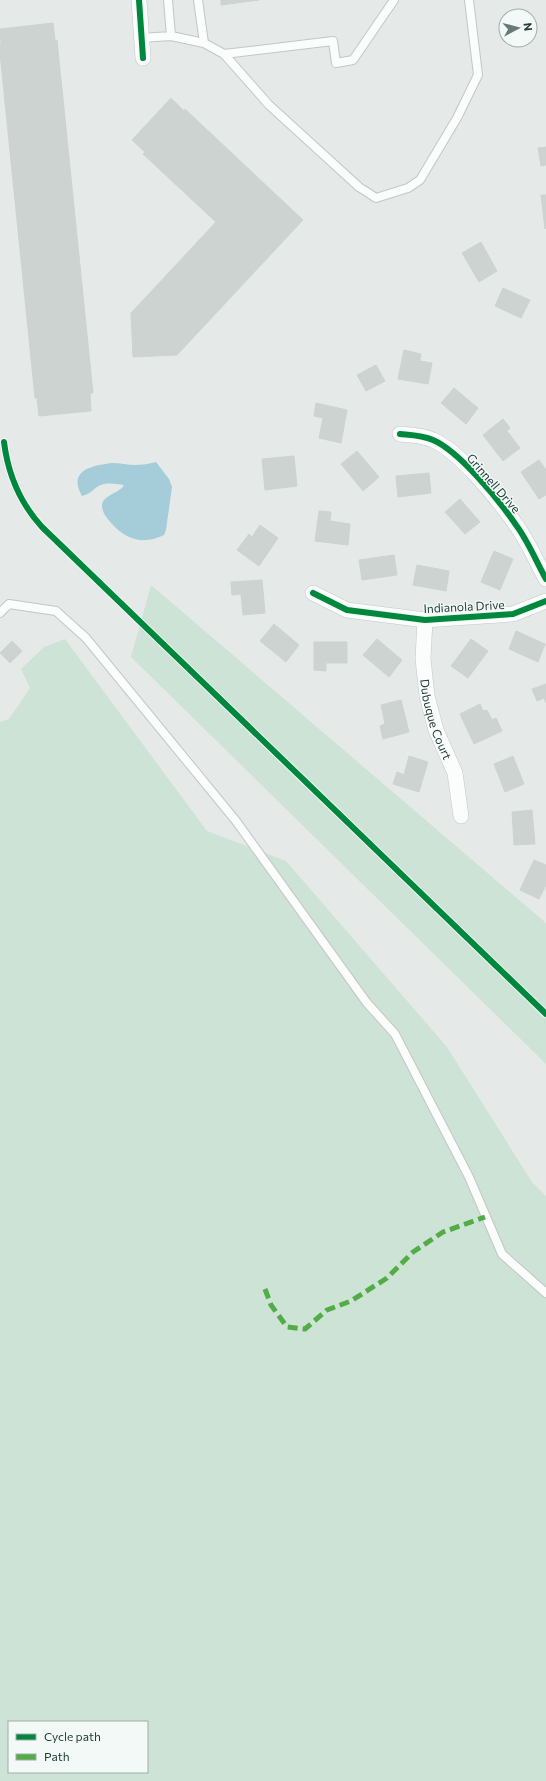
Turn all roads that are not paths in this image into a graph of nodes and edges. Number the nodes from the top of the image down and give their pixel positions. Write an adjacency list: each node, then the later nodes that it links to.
1 (139, 0): 7 (street)
2 (168, 0): 6 (lane)
3 (198, 0): 8 (lane)
4 (394, 0): 9 (lane)
5 (469, 0): 9 (lane)
6 (171, 36): 7 (lane); 8 (lane)
7 (141, 38): 10 (street)
8 (204, 43): 9 (lane)
9 (224, 54)
10 (143, 58)
11 (400, 434): 12 (street, Grinnell Drive)
12 (546, 579)
13 (313, 593): 16 (street, Indianola Drive)
14 (546, 601): 16 (street, Indianola Drive)
15 (0, 613): 18 (lane)
16 (425, 620): 17 (street, Dubuque Court)
17 (461, 816)
18 (546, 1293)

